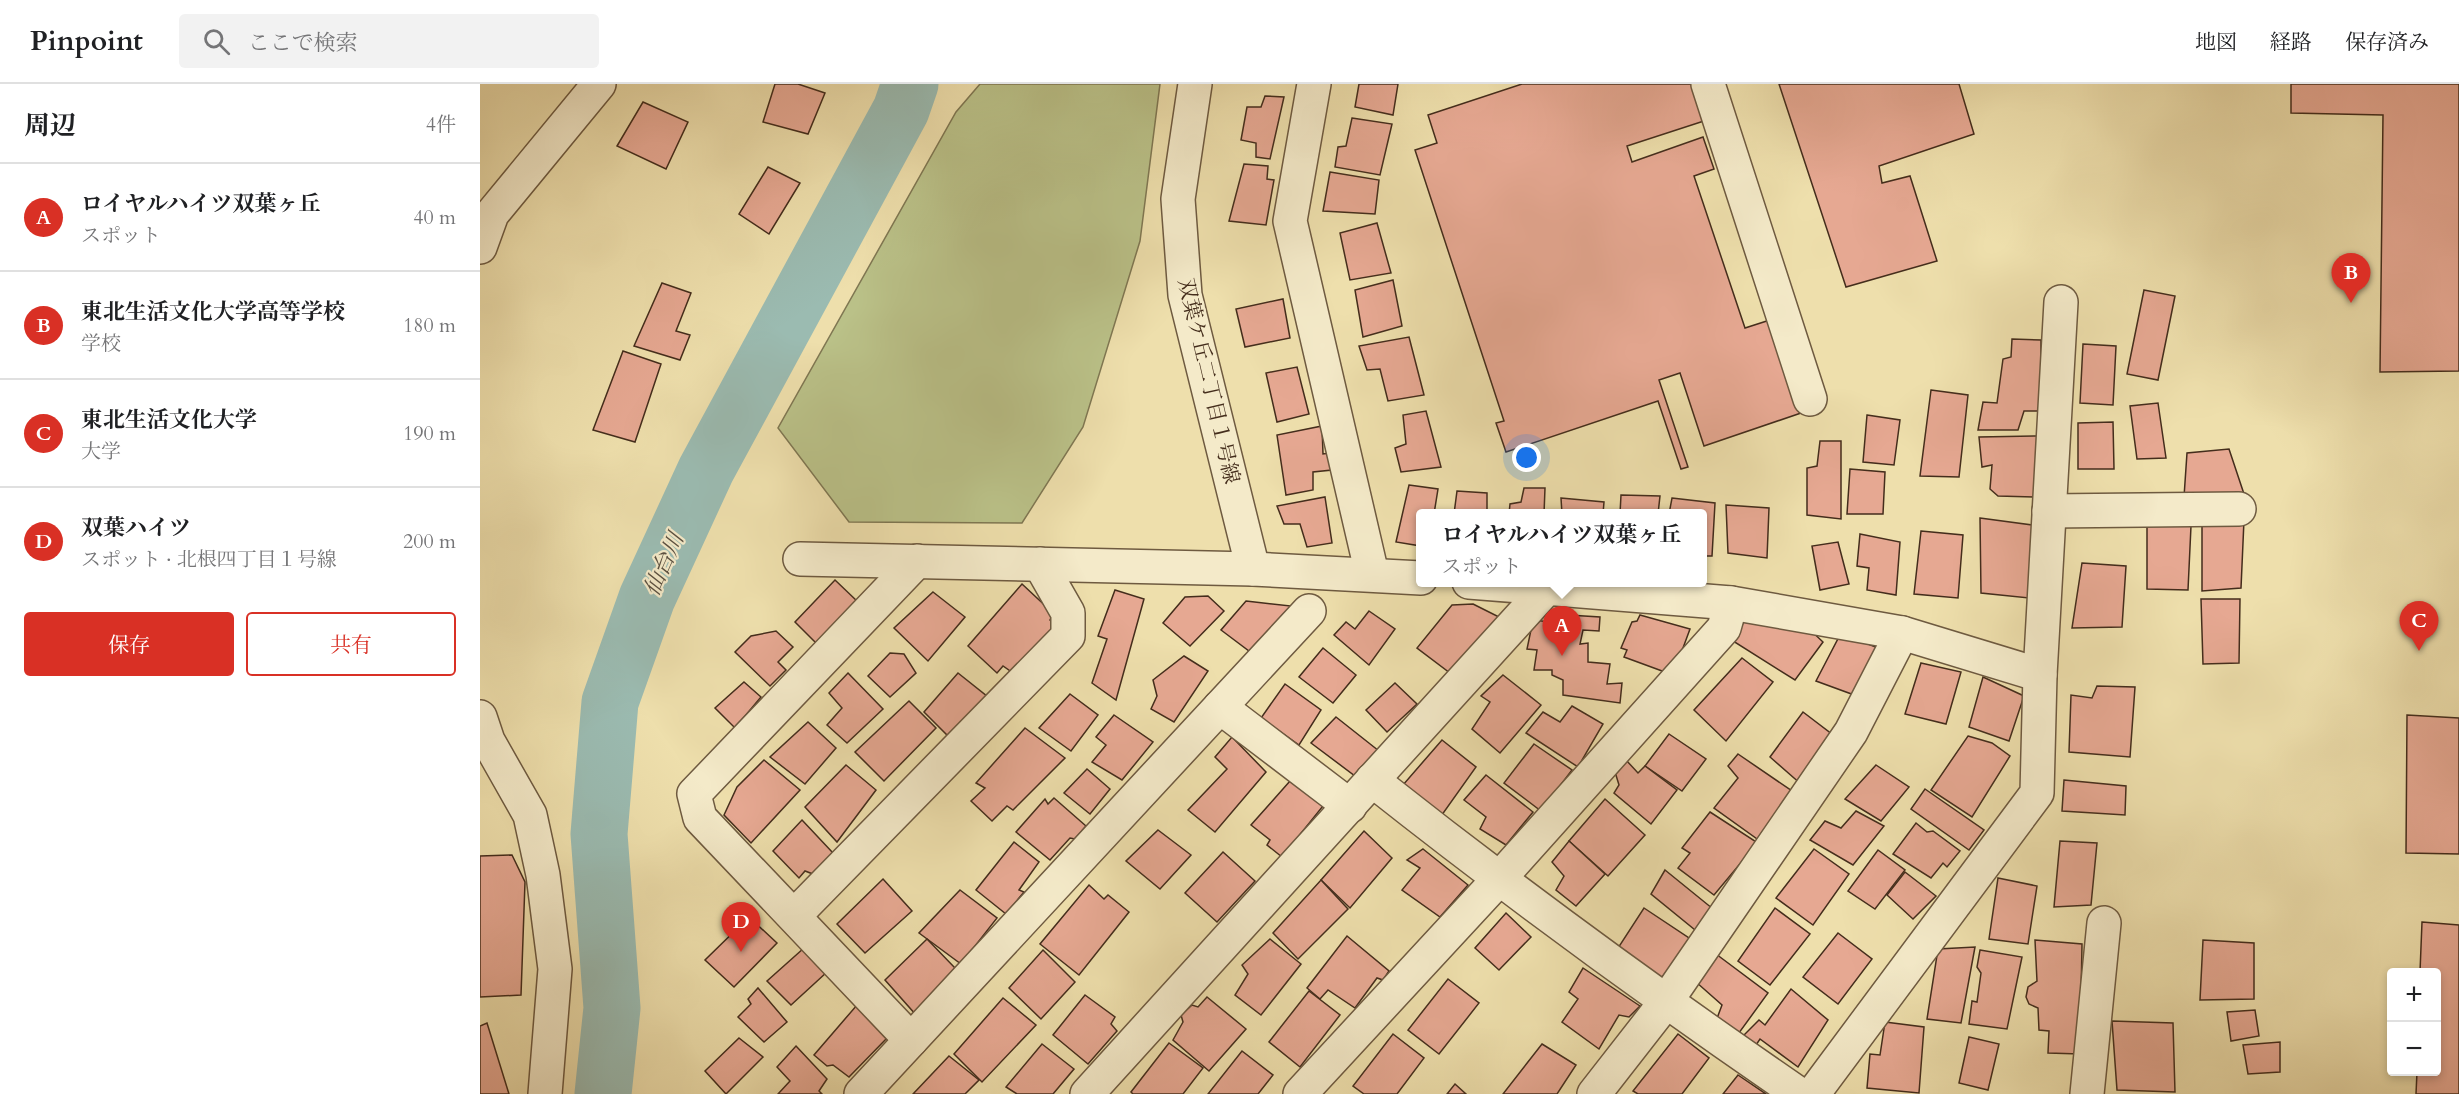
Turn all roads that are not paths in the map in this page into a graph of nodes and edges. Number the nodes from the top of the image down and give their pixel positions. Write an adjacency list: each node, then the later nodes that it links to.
1 (599, 84): 5 (street)
2 (1196, 84): 13 (street, 双葉ケ丘二丁目１号線)
3 (1314, 84): 14 (street)
4 (1708, 84): 7 (street)
5 (480, 247)
6 (2061, 302): 9 (street)
7 (1810, 399)
8 (2239, 509): 9 (street)
9 (2049, 510): 21 (street)
10 (800, 559): 11 (street)
11 (917, 561): 12 (street); 27 (street)
12 (1040, 564): 13 (street); 27 (street)
13 (1253, 569): 14 (street)
14 (1372, 574): 15 (street)
15 (1416, 578)
16 (1524, 587): 17 (street)
17 (1546, 589): 18 (street); 24 (street)
18 (1731, 603): 20 (street); 26 (street)
19 (1309, 611): 22 (street)
20 (1902, 633): 21 (street); 29 (street)
21 (2040, 675): 37 (street)
22 (1220, 707): 25 (street); 30 (street)
23 (480, 717): 31 (street)
24 (1372, 780): 25 (street); 26 (street)
25 (1350, 806): 33 (street)
26 (1498, 880): 29 (street); 34 (street)
27 (794, 916): 30 (street)
28 (2104, 923): 38 (street)
29 (1665, 1003): 35 (street); 36 (street)
30 (911, 1040): 32 (street)
31 (545, 1094)
32 (861, 1094)
33 (1087, 1094)
34 (1300, 1094)
35 (1594, 1094)
36 (1799, 1094)
37 (1813, 1094)
38 (2087, 1094)

